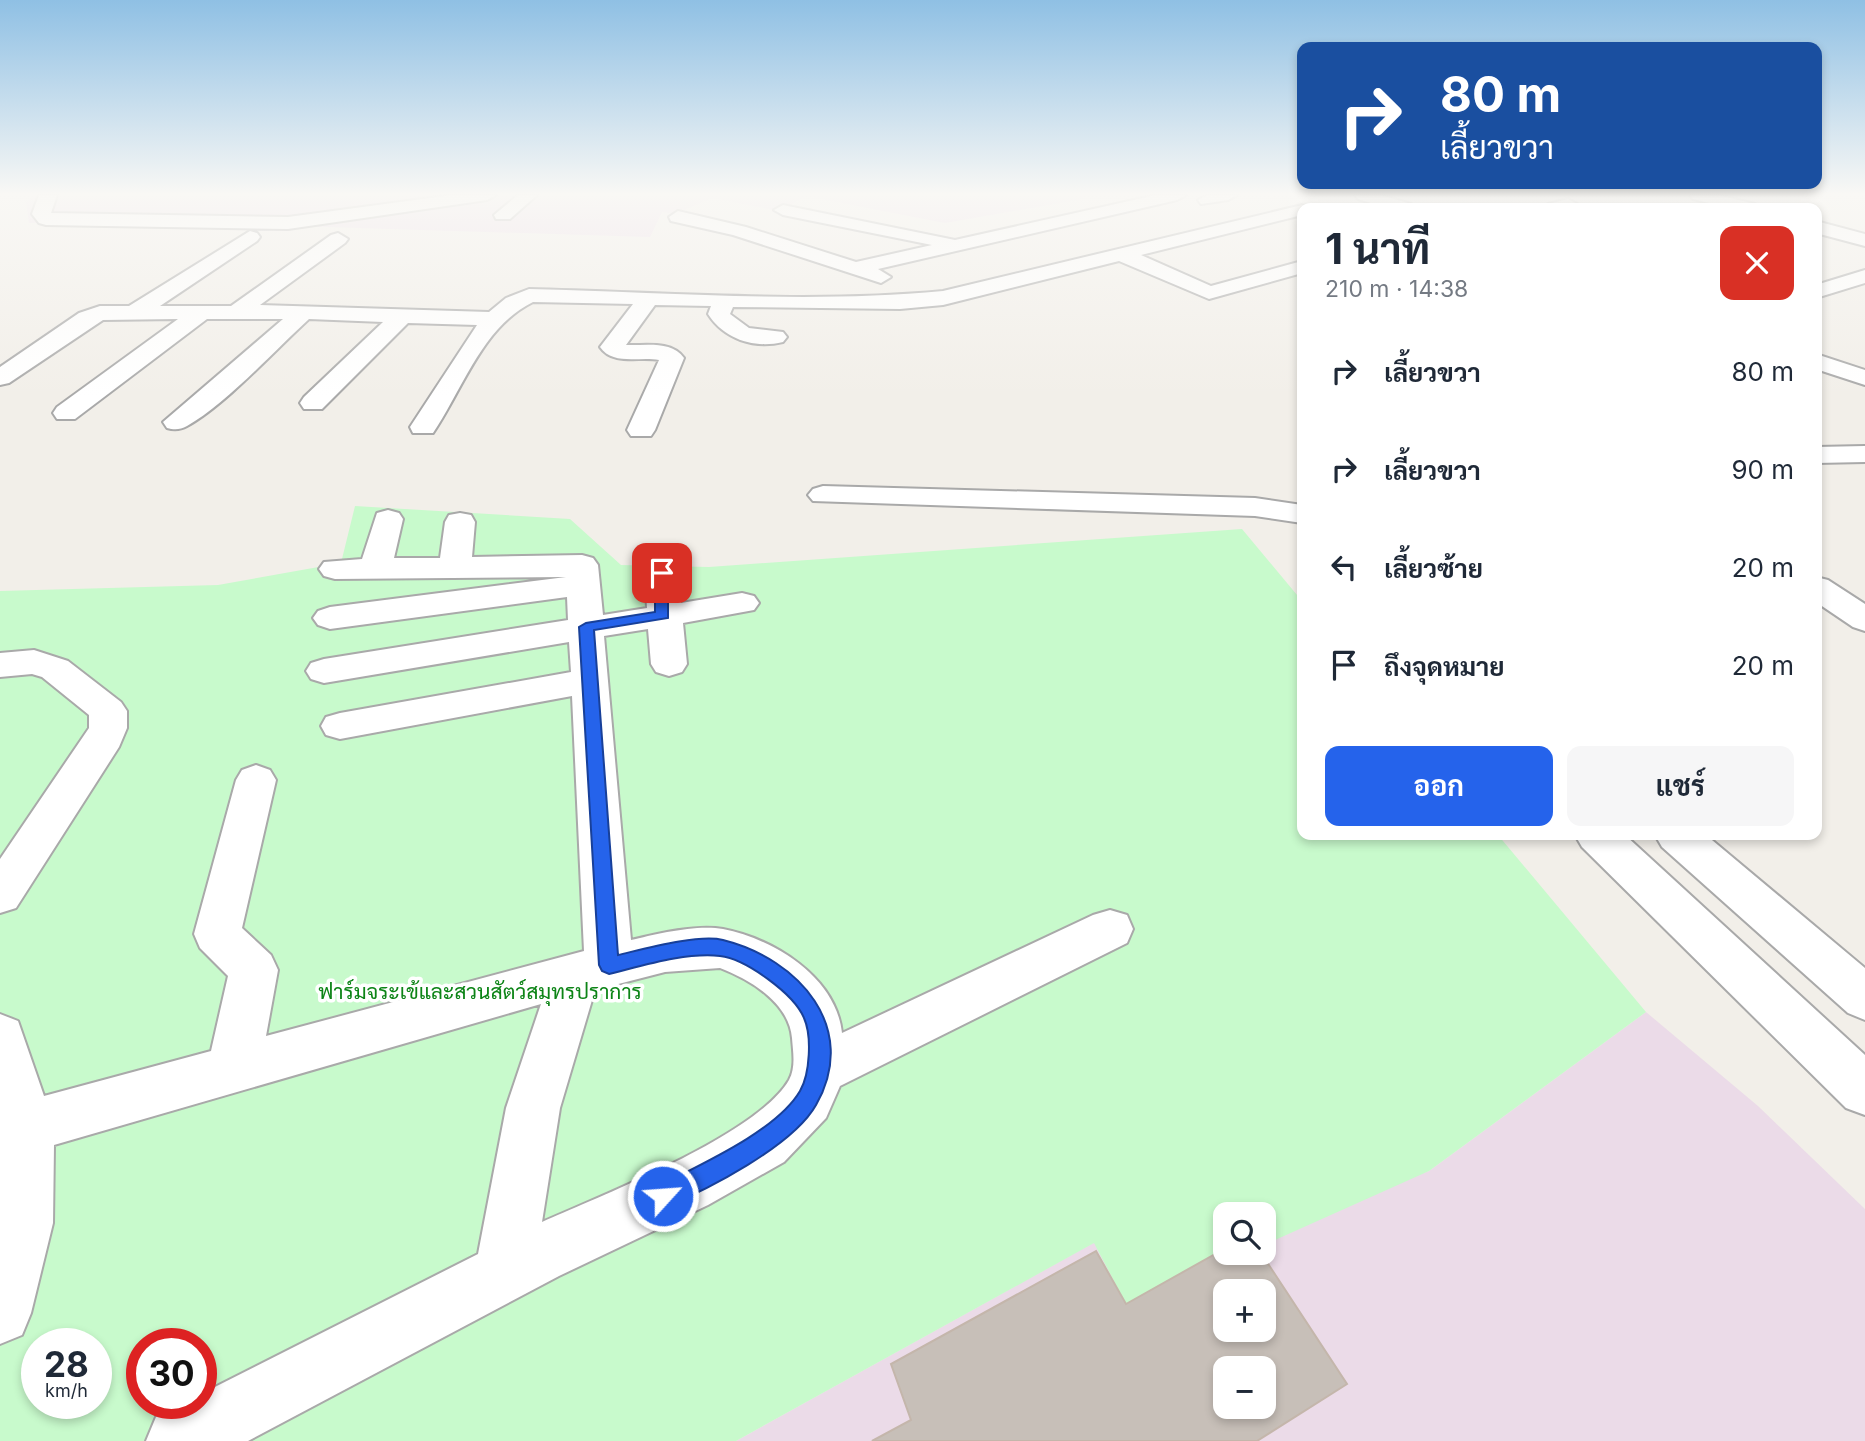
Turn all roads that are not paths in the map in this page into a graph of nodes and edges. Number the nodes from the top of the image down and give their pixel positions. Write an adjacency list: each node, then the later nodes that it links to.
1 (211, 262): 14 (street)
2 (306, 262): 16 (street)
3 (838, 262): 7 (street)
4 (887, 262): 7 (street)
5 (1093, 262): 12 (street)
6 (1139, 262): 8 (street)
7 (857, 268): 12 (street)
8 (1297, 268)
9 (1865, 276): 10 (street)
10 (1822, 290)
11 (649, 298): 13 (street); 19 (street); 30 (street)
12 (943, 298): 13 (street)
13 (724, 300): 20 (street)
14 (134, 313): 15 (street); 24 (street)
15 (201, 313): 16 (street); 27 (street)
16 (237, 313): 17 (street)
17 (303, 313): 18 (street); 28 (street)
18 (402, 316): 19 (street); 26 (street)
19 (495, 319): 29 (street)
20 (775, 337)
21 (1822, 348): 22 (street)
22 (1865, 363)
23 (1822, 364): 25 (street)
24 (0, 378)
25 (1865, 378)
26 (313, 403)
27 (66, 413)
28 (176, 422)
29 (423, 427)
30 (641, 430)
31 (1865, 454): 32 (street)
32 (1822, 455)
33 (823, 495): 34 (street)
34 (1297, 513)
35 (387, 519): 38 (street)
36 (460, 522): 41 (street)
37 (417, 567): 38 (street); 41 (street); 44 (street)
38 (376, 568): 39 (street)
39 (335, 569)
40 (662, 573): 45 (street)
41 (479, 575): 44 (street); 48 (street); 49 (street)
42 (1822, 591): 47 (street)
43 (743, 603): 45 (street)
44 (410, 608): 46 (street); 50 (street)
45 (663, 615): 48 (street); 51 (street)
46 (330, 618)
47 (1865, 620)
48 (586, 627): 49 (street); 54 (street)
49 (487, 643): 50 (street); 55 (street)
50 (402, 658): 53 (street); 56 (street)
51 (669, 664)
52 (0, 666): 61 (street)
53 (324, 671)
54 (590, 681): 55 (street); 63 (street)
55 (484, 699): 56 (street)
56 (391, 717): 57 (street)
57 (340, 726)
58 (256, 780): 66 (street)
59 (1602, 840): 68 (street)
60 (1683, 840): 64 (street)
61 (0, 895)
62 (1110, 929): 67 (street)
63 (592, 970): 66 (street); 67 (street); 70 (street)
64 (1865, 998)
65 (0, 1037): 69 (street)
66 (233, 1069): 69 (street)
67 (820, 1069): 70 (street)
68 (1865, 1090)
69 (27, 1127): 71 (street)
70 (504, 1273): 72 (street)
71 (2, 1296)
72 (180, 1441)

